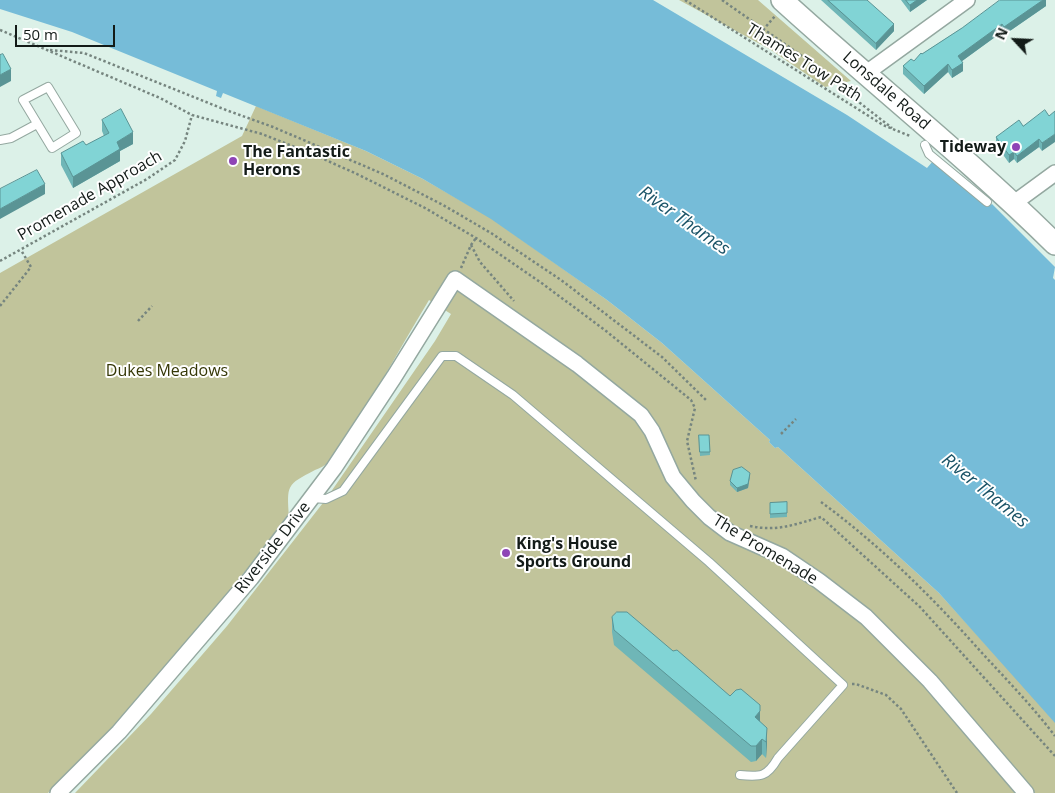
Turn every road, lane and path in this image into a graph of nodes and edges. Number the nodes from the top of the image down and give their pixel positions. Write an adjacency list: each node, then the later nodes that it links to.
1 (685, 0): 11 (path, Thames Tow Path)
2 (722, 0): 8 (path)
3 (782, 0): 7 (main road, Lonsdale Road)
4 (968, 0): 7 (street)
5 (0, 30): 6 (path)
6 (46, 50): 9 (path); 28 (path)
7 (870, 79): 8 (path); 17 (main road, Lonsdale Road)
8 (854, 94): 11 (path)
9 (192, 115): 18 (path); 21 (path, Promenade Approach)
10 (37, 124): 10 (lane); 13 (lane)
11 (894, 130): 12 (path, Thames Tow Path)
12 (914, 138)
13 (0, 140)
14 (925, 145): 16 (lane)
15 (1055, 173): 17 (street)
16 (987, 202)
17 (1014, 202): 19 (main road, Lonsdale Road)
18 (476, 238): 20 (path); 31 (path)
19 (1055, 244)
20 (471, 245): 23 (path); 24 (path)
21 (20, 250): 22 (path, Promenade Approach); 25 (path)
22 (0, 261)
23 (456, 279): 32 (street, Riverside Drive); 41 (street, The Promenade)
24 (516, 304)
25 (0, 306)
26 (152, 306): 27 (path)
27 (138, 321)
28 (706, 400)
29 (796, 419): 30 (path)
30 (782, 434)
31 (699, 486)
32 (312, 498): 35 (lane); 39 (street, Riverside Drive)
33 (822, 502): 36 (path)
34 (747, 525): 37 (path)
35 (844, 685): 38 (lane); 40 (path)
36 (1055, 736)
37 (1055, 756)
38 (740, 775)
39 (58, 793)
40 (957, 793)
41 (1026, 793)

